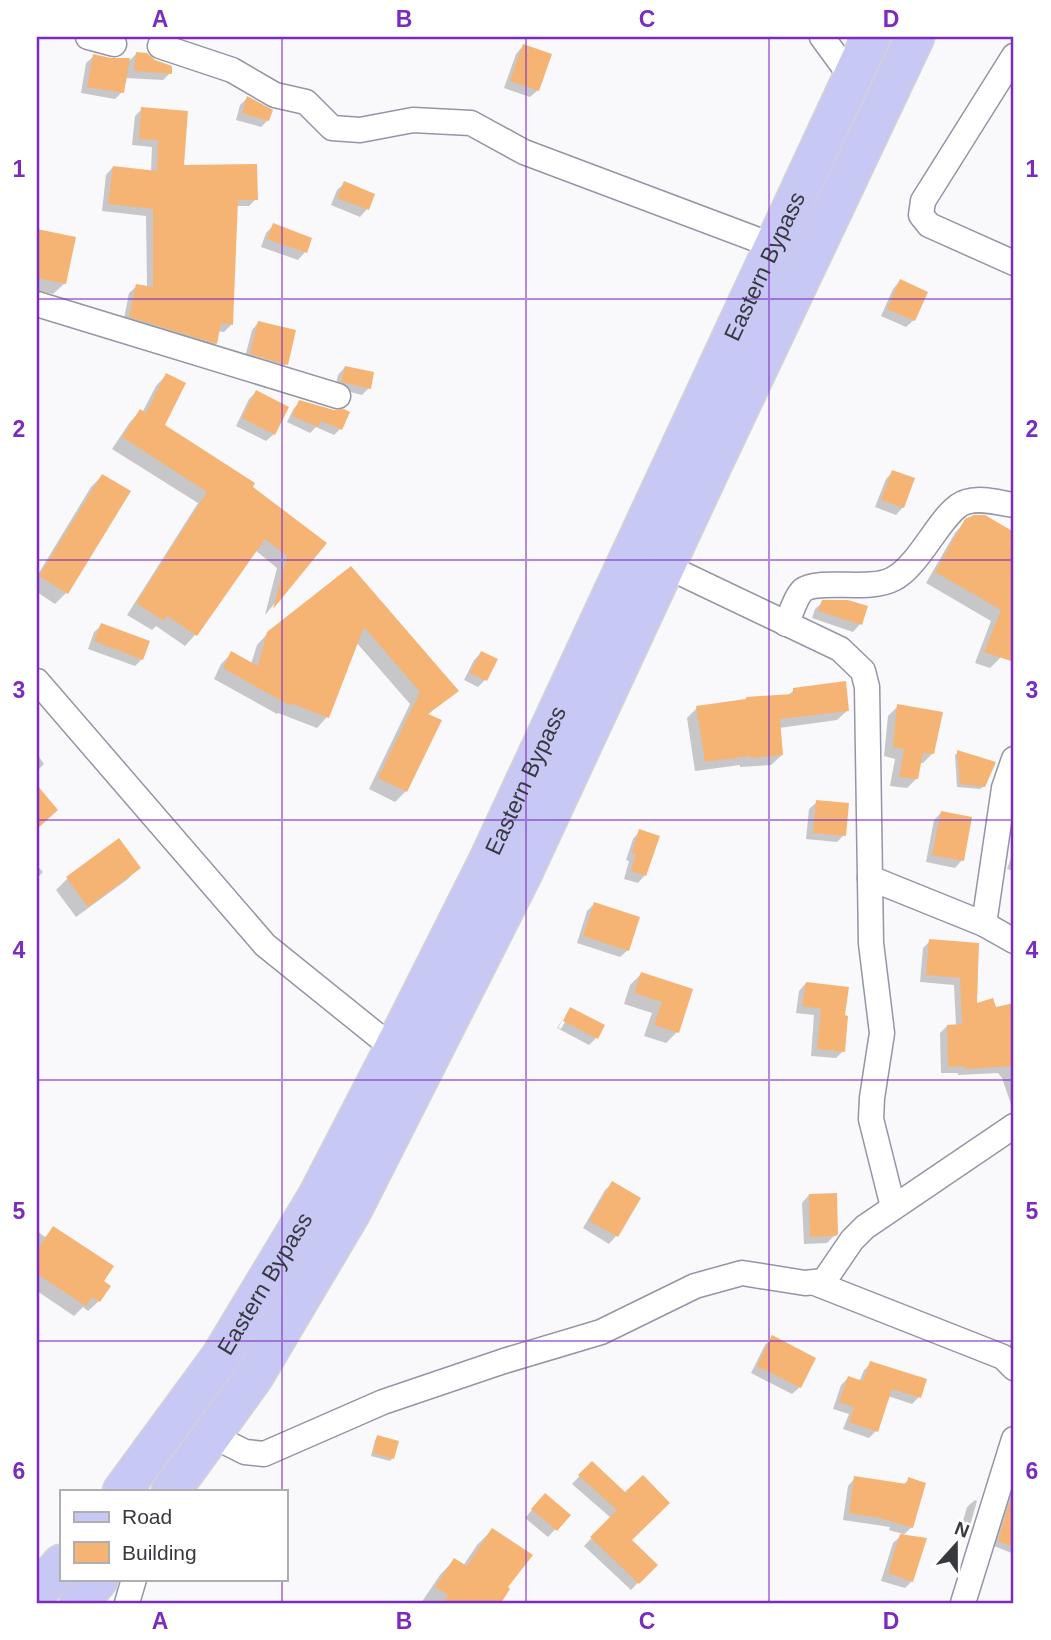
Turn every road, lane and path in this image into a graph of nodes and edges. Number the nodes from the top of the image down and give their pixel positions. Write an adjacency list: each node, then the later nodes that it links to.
1 (88, 37): 5 (street)
2 (822, 37): 8 (street)
3 (871, 37): 8 (main road, Eastern Bypass)
4 (915, 37): 14 (main road, Eastern Bypass)
5 (114, 44)
6 (160, 46): 9 (street)
7 (1014, 56): 10 (street)
8 (852, 78): 9 (main road, Eastern Bypass)
9 (774, 246): 21 (main road, Eastern Bypass)
10 (1014, 263)
11 (37, 304): 12 (street)
12 (338, 396)
13 (1014, 505): 15 (street)
14 (666, 566): 15 (street); 21 (main road, Eastern Bypass)
15 (786, 624): 18 (street)
16 (37, 681): 21 (street)
17 (1014, 759): 19 (street)
18 (870, 878): 19 (street); 23 (street)
19 (984, 924): 20 (street)
20 (1014, 941)
21 (408, 1060): 26 (main road, Eastern Bypass); 28 (main road, Eastern Bypass)
22 (1014, 1126): 23 (street)
23 (893, 1207): 24 (street)
24 (815, 1283): 25 (street); 26 (street)
25 (1014, 1368)
26 (213, 1436): 29 (main road, Eastern Bypass)
27 (1014, 1439): 36 (street)
28 (123, 1490)
29 (172, 1490)
30 (60, 1565): 33 (main road)
31 (98, 1580): 34 (main road)
32 (134, 1580): 35 (street)
33 (37, 1593)
34 (79, 1603)
35 (127, 1603)
36 (963, 1603)

